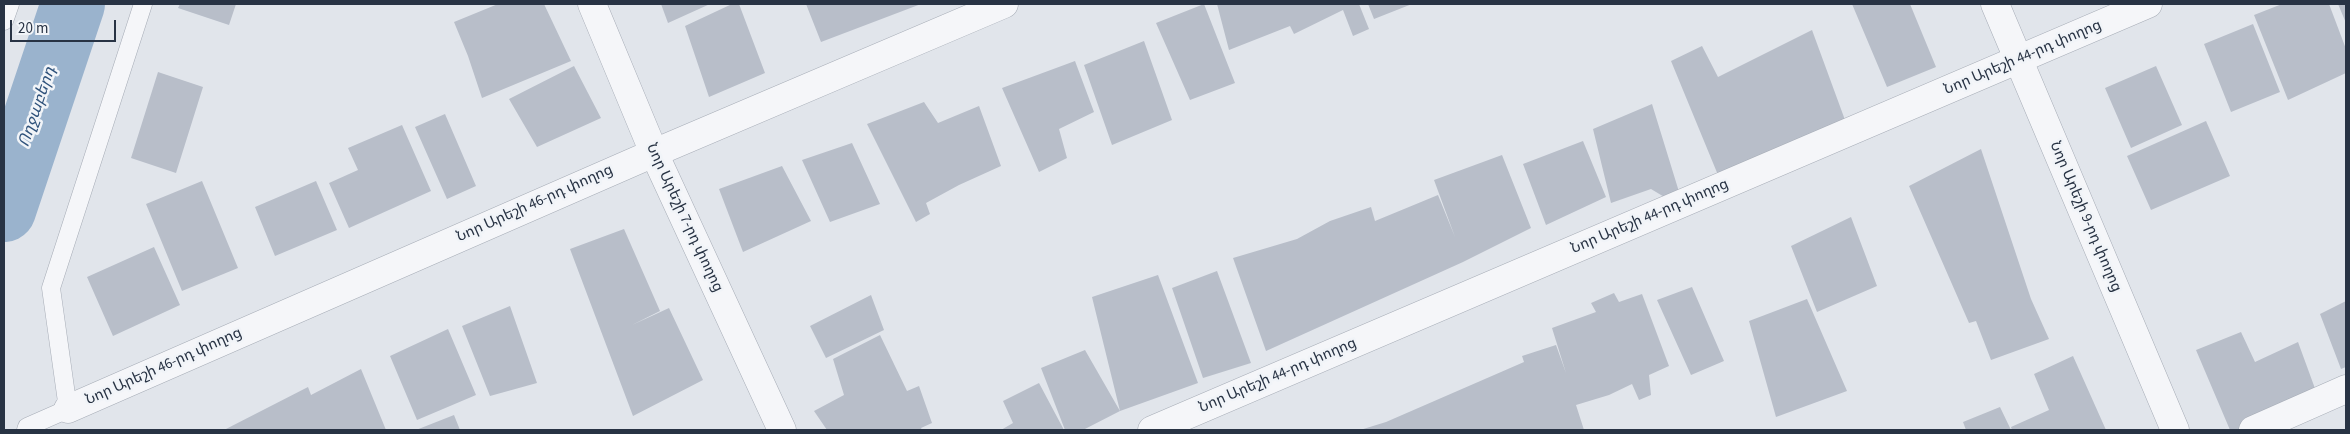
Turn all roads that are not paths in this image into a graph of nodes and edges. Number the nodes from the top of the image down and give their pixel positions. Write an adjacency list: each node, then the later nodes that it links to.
1 (10, 4): 7 (lane)
2 (143, 4): 11 (lane)
3 (592, 4): 9 (street, Նոր Արեշի 7-րդ փողոց)
4 (1004, 4): 9 (street, Նոր Արեշի 46-րդ փողոց)
5 (1995, 4): 8 (street, Նոր Արեշի 9-րդ փողոց)
6 (2148, 4): 8 (street, Նոր Արեշի 44-րդ փողոց)
7 (4, 21)
8 (2018, 60): 14 (street, Նոր Արեշի 44-րդ փողոց); 15 (street, Նոր Արեշի 9-րդ փողոց)
9 (654, 152): 11 (street, Նոր Արեշի 46-րդ փողոց); 13 (street, Նոր Արեշի 7-րդ փողոց)
10 (2346, 389): 16 (street)
11 (68, 409): 12 (lane)
12 (26, 430)
13 (782, 430)
14 (1152, 430)
15 (2175, 430)
16 (2253, 430)

